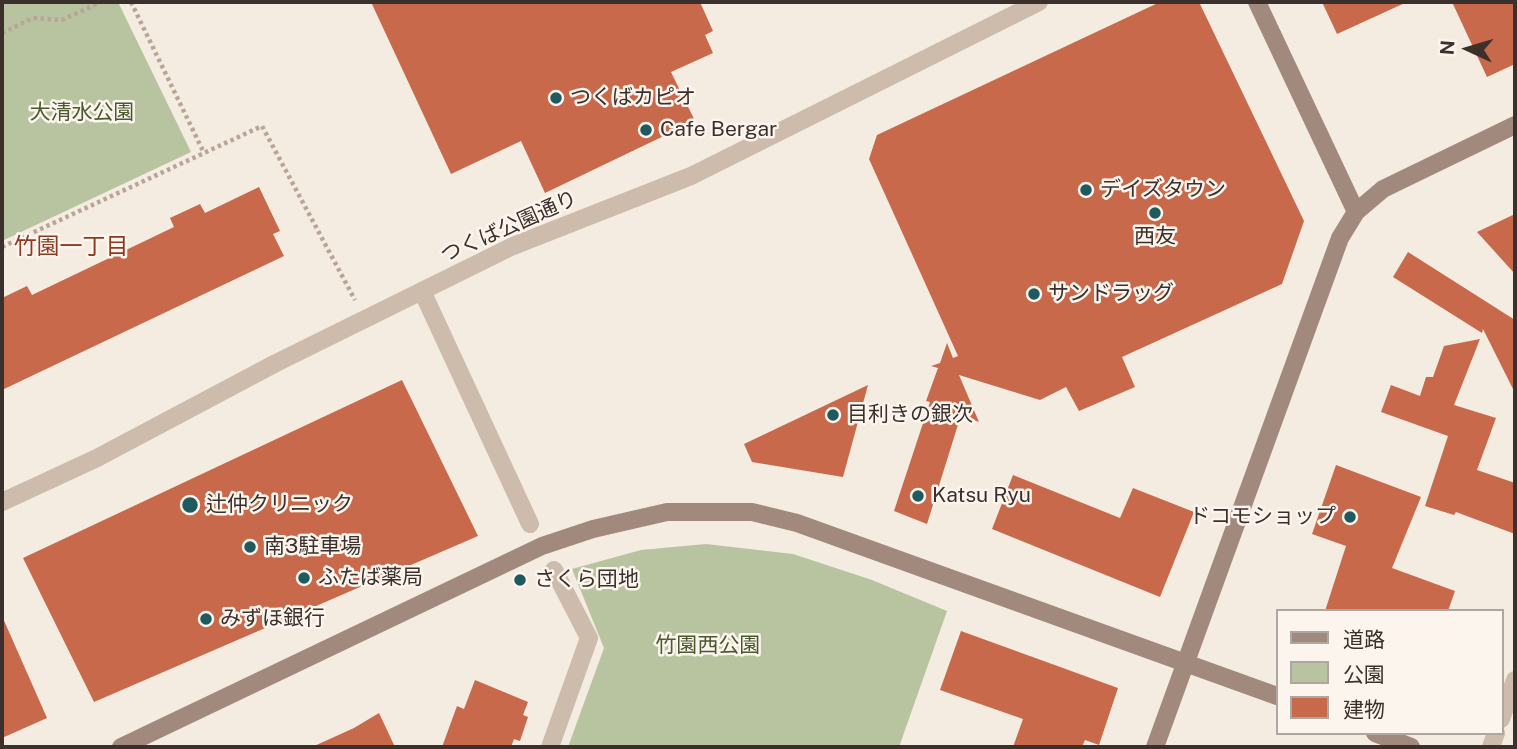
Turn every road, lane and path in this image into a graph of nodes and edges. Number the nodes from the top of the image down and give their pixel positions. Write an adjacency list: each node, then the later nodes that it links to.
1 (101, 2): 5 (path)
2 (131, 2): 7 (path)
3 (1039, 2): 10 (street, つくば公園通り)
4 (1257, 2): 8 (street)
5 (2, 33)
6 (1515, 125): 8 (street)
7 (204, 153): 9 (path); 11 (path)
8 (1356, 212): 15 (street)
9 (2, 247)
10 (422, 291): 11 (street, つくば公園通り); 13 (street)
11 (366, 319): 12 (street, つくば公園通り)
12 (2, 502)
13 (530, 524)
14 (554, 570): 21 (street)
15 (1185, 661): 17 (street); 20 (street); 22 (street)
16 (1515, 680): 18 (street)
17 (1276, 696)
18 (1503, 713)
19 (1379, 735): 23 (street)
20 (121, 747)
21 (550, 747)
22 (1155, 747)
23 (1411, 747)

